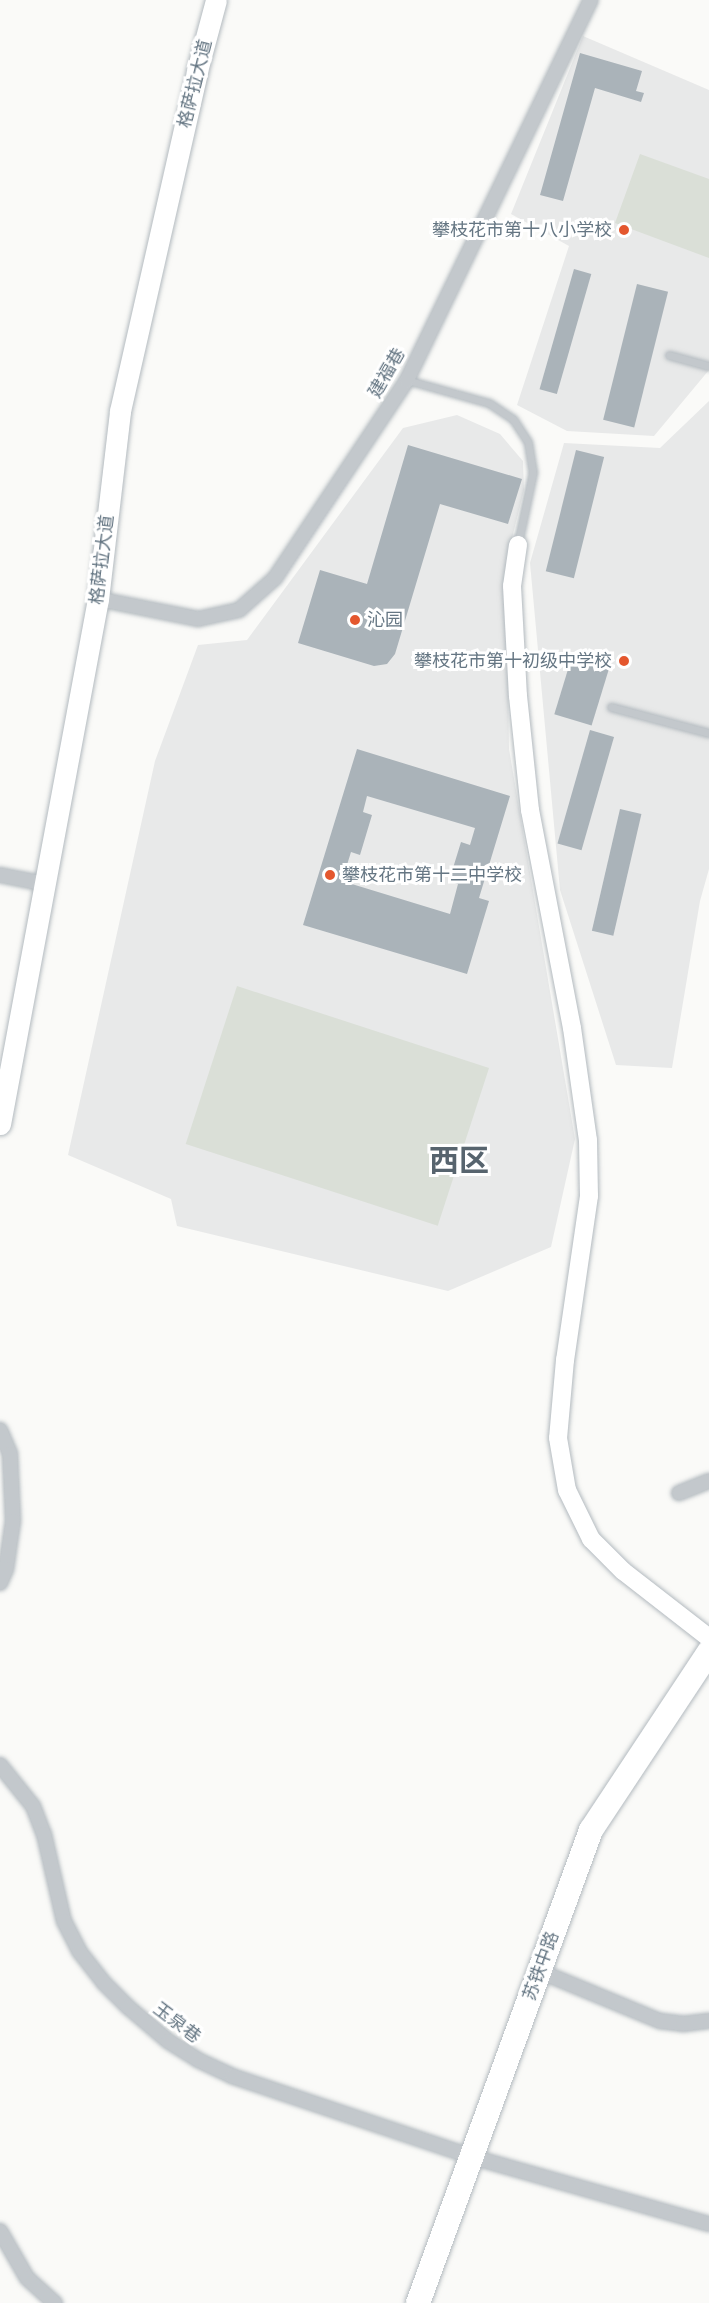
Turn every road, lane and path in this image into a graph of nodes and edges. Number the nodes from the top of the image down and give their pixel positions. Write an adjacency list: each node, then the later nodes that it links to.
1 (216, 0): 7 (main road, 格萨拉大道)
2 (591, 0): 5 (street, 建福巷)
3 (669, 355): 4 (lane)
4 (709, 366)
5 (407, 380): 6 (lane); 7 (street, 建福巷)
6 (518, 545): 17 (street)
7 (98, 599): 11 (main road, 格萨拉大道)
8 (611, 707): 9 (lane)
9 (709, 733)
10 (0, 875): 11 (street)
11 (46, 884): 12 (main road, 格萨拉大道)
12 (0, 1124)
13 (0, 1430): 16 (street)
14 (709, 1480): 15 (street)
15 (679, 1493)
16 (0, 1583)
17 (709, 1638)
18 (709, 1652): 20 (highway, 苏铁中路)
19 (0, 1765): 22 (street, 玉泉巷)
20 (539, 1971): 21 (street); 22 (highway, 苏铁中路)
21 (709, 2021)
22 (472, 2157): 23 (street, 玉泉巷); 26 (highway, 苏铁中路)
23 (709, 2224)
24 (0, 2231): 25 (street)
25 (55, 2303)
26 (418, 2303)

